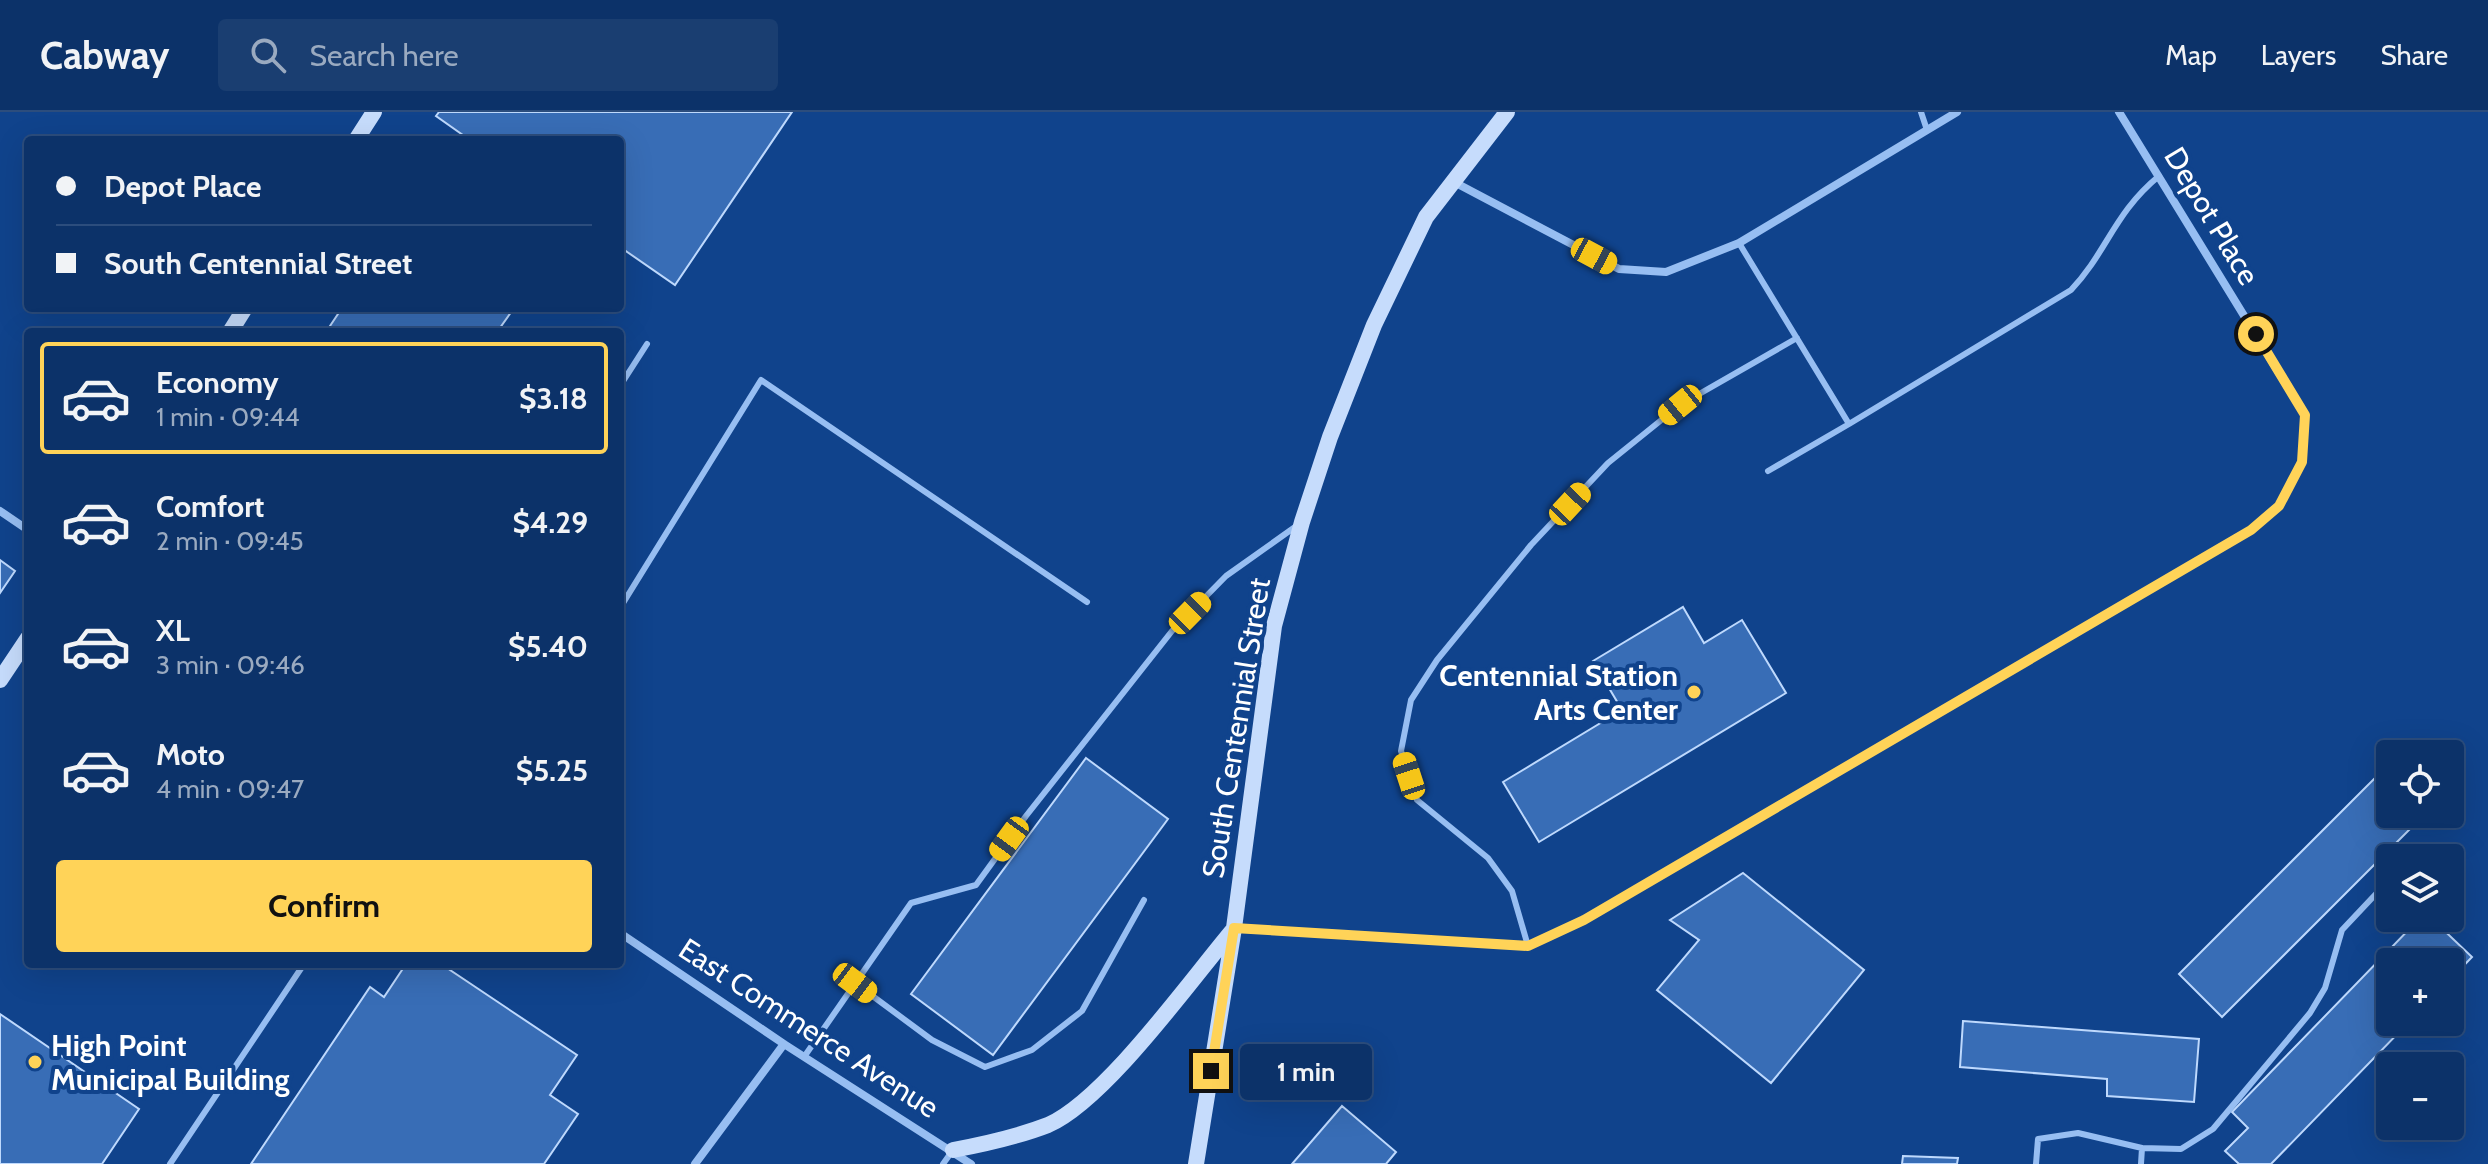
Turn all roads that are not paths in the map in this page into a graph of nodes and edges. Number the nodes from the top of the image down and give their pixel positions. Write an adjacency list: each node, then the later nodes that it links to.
1 (374, 112): 7 (street)
2 (1507, 112): 9 (street, South Centennial Street)
3 (1921, 112): 6 (lane)
4 (1957, 112): 6 (street)
5 (2119, 112): 8 (street, Depot Place)
6 (1927, 130): 10 (street)
7 (359, 136)
8 (2159, 175): 14 (lane); 27 (street, Depot Place)
9 (1453, 181): 10 (street); 17 (street, South Centennial Street)
10 (1739, 243): 11 (lane)
11 (1797, 338): 14 (lane); 27 (lane)
12 (647, 344): 13 (lane)
13 (624, 380)
14 (1849, 424): 15 (lane)
15 (1768, 471)
16 (0, 511): 18 (street)
17 (1302, 522): 25 (street, South Centennial Street); 29 (lane)
18 (24, 527)
19 (624, 602): 20 (lane)
20 (1087, 602)
21 (24, 644): 22 (street)
22 (0, 680)
23 (2376, 894): 32 (lane)
24 (1144, 900): 29 (lane)
25 (1234, 928): 27 (street, Depot Place); 33 (street); 37 (street, South Centennial Street)
26 (624, 936): 30 (street, East Commerce Avenue)
27 (1528, 946)
28 (301, 968): 34 (lane)
29 (855, 983): 31 (lane)
30 (784, 1044): 31 (street, East Commerce Avenue); 35 (street)
31 (804, 1057): 33 (street, East Commerce Avenue)
32 (2142, 1148): 38 (lane); 39 (lane)
33 (948, 1157): 36 (street, East Commerce Avenue)
34 (170, 1164)
35 (695, 1164)
36 (971, 1164)
37 (1196, 1164)
38 (2036, 1164)
39 (2141, 1164)

